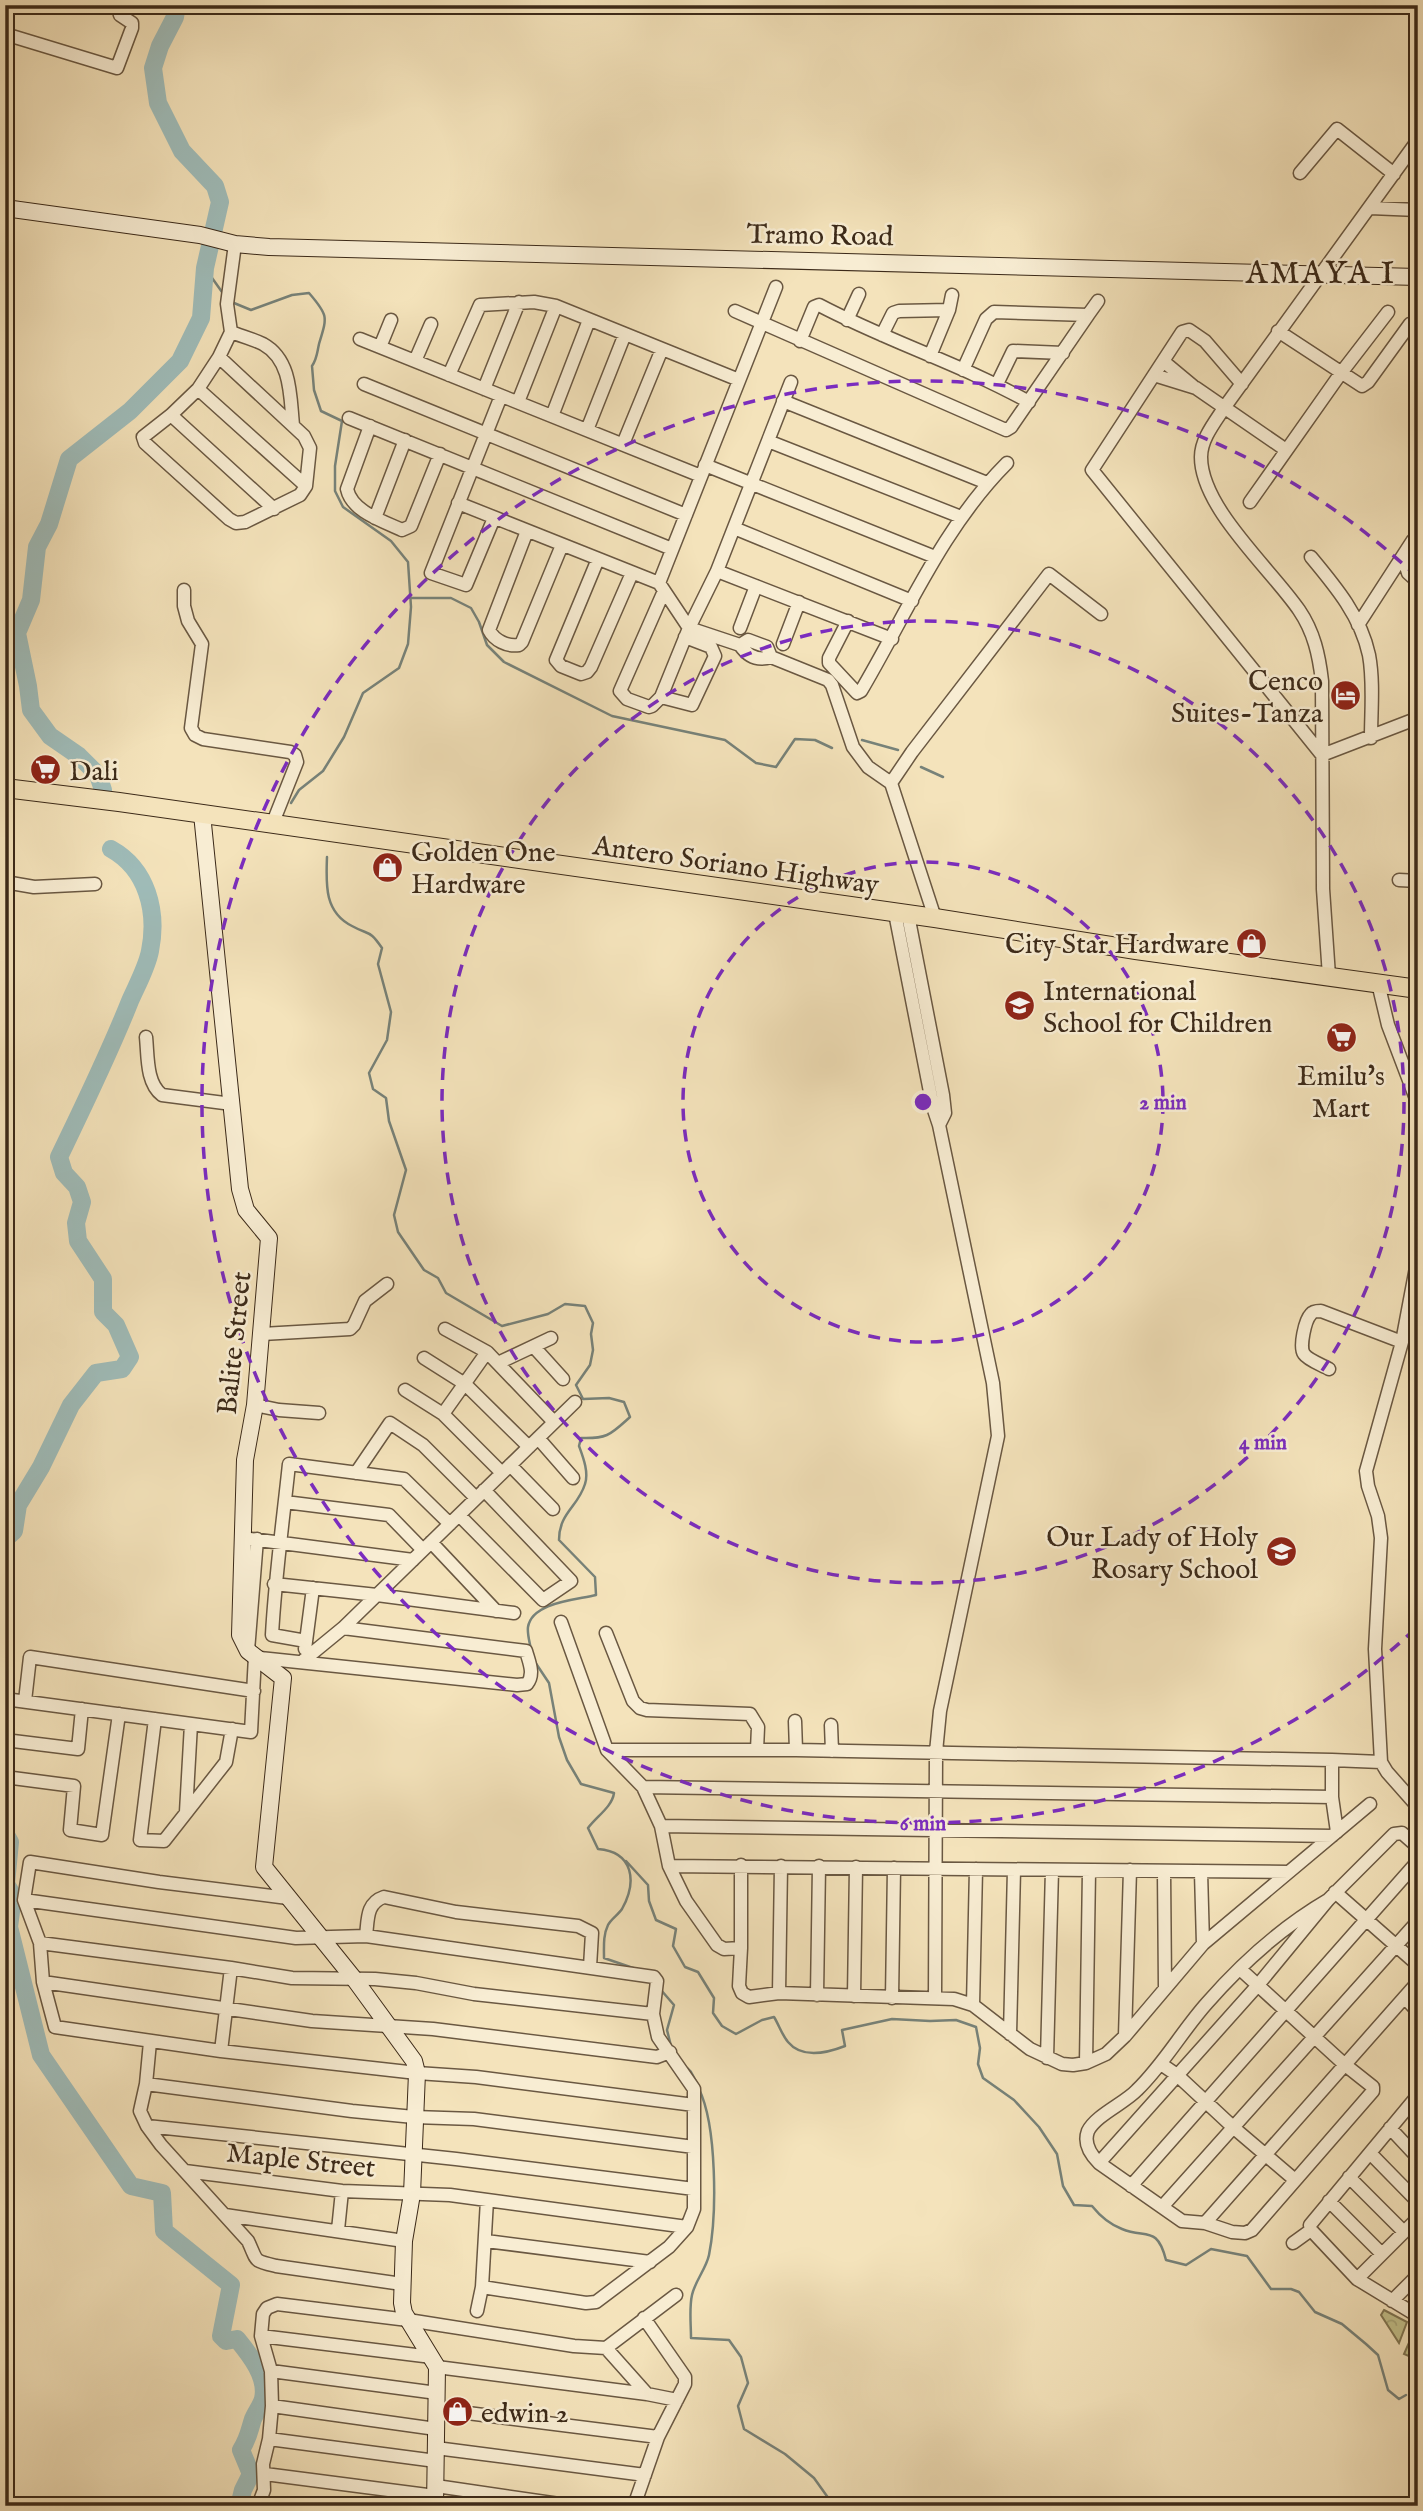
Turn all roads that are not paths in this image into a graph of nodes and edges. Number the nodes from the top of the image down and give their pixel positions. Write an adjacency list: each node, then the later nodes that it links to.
1 (119, 11): 2 (street)
2 (5, 34)
3 (1418, 140): 5 (street)
4 (1300, 173): 5 (street)
5 (1394, 174): 7 (street)
6 (5, 208): 9 (street, Tramo Road)
7 (1370, 208): 8 (street); 10 (street)
8 (1418, 210)
9 (228, 242): 10 (street, Tramo Road); 29 (street)
10 (1318, 275): 11 (street, Tramo Road); 28 (street)
11 (1418, 277)
12 (776, 287): 26 (street)
13 (859, 294): 24 (street)
14 (952, 295): 18 (street)
15 (1098, 301): 21 (street)
16 (519, 302): 17 (street); 43 (street); 52 (street)
17 (556, 306): 23 (street); 55 (street)
18 (949, 310): 31 (street); 37 (street)
19 (735, 312): 26 (street)
20 (1388, 312): 42 (street)
21 (1088, 315): 36 (street); 41 (street)
22 (391, 320): 34 (street)
23 (589, 320): 30 (street); 59 (street)
24 (848, 320): 31 (street); 33 (street)
25 (431, 324): 39 (street)
26 (762, 324): 33 (street); 45 (street)
27 (1410, 324): 42 (street)
28 (1278, 331): 42 (street); 49 (street)
29 (231, 332): 38 (street); 61 (street)
30 (625, 334): 35 (street); 63 (street)
31 (882, 335): 37 (street)
32 (360, 339): 34 (street)
33 (800, 341): 56 (street)
34 (380, 347): 39 (street)
35 (662, 349): 45 (street); 67 (street)
36 (1063, 353): 48 (street); 56 (street)
37 (930, 356): 41 (street)
38 (219, 357): 51 (street); 61 (street)
39 (415, 361): 43 (street)
40 (1163, 361): 44 (street); 49 (street); 50 (street)
41 (963, 370): 48 (street)
42 (1341, 373): 68 (street)
43 (449, 375): 52 (street)
44 (1154, 375): 50 (street); 110 (street)
45 (739, 380): 72 (street)
46 (791, 382): 54 (street)
47 (364, 384): 64 (street)
48 (997, 384): 56 (street)
49 (1242, 384): 57 (street)
50 (1196, 388): 57 (street)
51 (198, 389): 58 (street); 75 (street)
52 (484, 389): 53 (street)
53 (501, 396): 55 (street); 64 (street)
54 (783, 401): 66 (street); 74 (street)
55 (518, 402): 59 (street)
56 (1028, 402)
57 (1224, 408): 68 (street); 110 (street)
58 (171, 415): 78 (street); 78 (street)
59 (552, 416): 63 (street)
60 (349, 418): 62 (street)
61 (293, 425): 75 (street)
62 (370, 426): 65 (street); 81 (street)
63 (587, 430): 67 (street)
64 (486, 433): 71 (street); 79 (street)
65 (405, 440): 69 (street); 81 (street)
66 (768, 441): 73 (street); 80 (street)
67 (623, 444): 72 (street)
68 (1286, 450): 76 (street)
69 (440, 454): 71 (street); 81 (street)
70 (1007, 463): 74 (street)
71 (472, 467): 77 (street); 87 (street)
72 (703, 471): 73 (street); 79 (street)
73 (751, 483): 83 (street); 89 (street)
74 (987, 483): 80 (street)
75 (306, 486): 78 (street)
76 (1251, 502)
77 (458, 503): 82 (street); 82 (street)
78 (274, 509)
79 (686, 515): 87 (street)
80 (961, 517): 89 (street)
81 (375, 518)
82 (494, 518): 84 (street)
83 (734, 528): 92 (street); 98 (street)
84 (527, 531): 86 (street); 86 (street)
85 (1413, 540): 88 (street)
86 (562, 545): 91 (street)
87 (672, 549): 96 (street)
88 (1404, 556): 94 (street); 102 (street)
89 (935, 557): 98 (street)
90 (1311, 557): 102 (street)
91 (598, 559): 93 (street); 93 (street)
92 (717, 571): 95 (street); 104 (street)
93 (632, 573): 96 (street)
94 (1418, 582)
95 (756, 586): 99 (street); 103 (street)
96 (662, 587): 104 (street); 107 (street)
97 (184, 590): 114 (street)
98 (912, 601): 105 (street)
99 (799, 602): 101 (street); 106 (street)
100 (1101, 614): 111 (street)
101 (848, 621): 105 (street); 105 (street)
102 (1358, 625): 109 (street)
103 (740, 628)
104 (687, 632): 107 (street); 107 (street); 111 (street)
105 (892, 639)
106 (783, 644)
107 (661, 697)
108 (1418, 718): 109 (street)
109 (1371, 738): 110 (street)
110 (1322, 755): 121 (street)
111 (891, 783): 120 (street)
112 (5, 788): 113 (main road, Antero Soriano Highway)
113 (202, 814): 114 (main road, Antero Soriano Highway); 125 (street, Balite Street)
114 (272, 825): 119 (main road, Antero Soriano Highway)
115 (1399, 880): 116 (street)
116 (1418, 881)
117 (5, 882): 118 (street)
118 (94, 884)
119 (902, 914): 120 (main road, Antero Soriano Highway); 184 (street)
120 (934, 918): 121 (main road, Antero Soriano Highway)
121 (1329, 976): 122 (main road, Antero Soriano Highway)
122 (1378, 983): 123 (main road, Antero Soriano Highway); 126 (street)
123 (1418, 989)
124 (146, 1037): 125 (street)
125 (232, 1104): 130 (street, Balite Street)
126 (1418, 1104)
127 (1418, 1257): 132 (street)
128 (387, 1283): 130 (street)
129 (445, 1329): 134 (street)
130 (262, 1334): 142 (street, Balite Street)
131 (551, 1338): 133 (street)
132 (1402, 1342): 137 (street); 186 (street)
133 (534, 1347): 136 (street); 138 (street)
134 (487, 1352): 136 (street); 139 (street)
135 (424, 1358): 139 (street)
136 (498, 1363): 145 (street)
137 (1329, 1369)
138 (563, 1379)
139 (465, 1384): 144 (street); 146 (street)
140 (405, 1390): 144 (street)
141 (575, 1402): 145 (street)
142 (255, 1405): 143 (street); 154 (street, Balite Street)
143 (319, 1413)
144 (443, 1413): 147 (street)
145 (554, 1422): 146 (street)
146 (533, 1442): 147 (street); 149 (street)
147 (506, 1469): 150 (street); 152 (street)
148 (356, 1473): 150 (street); 151 (street); 153 (street)
149 (573, 1478)
150 (480, 1494): 153 (street); 153 (street)
151 (285, 1502): 155 (street); 156 (street)
152 (553, 1509)
153 (454, 1520): 156 (street)
154 (250, 1539): 155 (street); 167 (street, Balite Street)
155 (281, 1542): 157 (street); 158 (street)
156 (427, 1546): 157 (street); 161 (street)
157 (413, 1560): 160 (street)
158 (274, 1584): 159 (street); 166 (street)
159 (313, 1588): 160 (street); 166 (street)
160 (377, 1595): 161 (street); 164 (street)
161 (496, 1611): 162 (street)
162 (514, 1613)
163 (561, 1622): 181 (street)
164 (342, 1628): 168 (street); 168 (street)
165 (606, 1633): 182 (street)
166 (306, 1641): 168 (street)
167 (255, 1655): 168 (street); 169 (street); 215 (street, Balite Street)
168 (304, 1662)
169 (254, 1692): 171 (street); 178 (street)
170 (5, 1699): 171 (street)
171 (25, 1701): 172 (street)
172 (82, 1709): 173 (street); 179 (street)
173 (119, 1714): 174 (street); 187 (street)
174 (155, 1719): 176 (street); 193 (street)
175 (795, 1721): 180 (street)
176 (191, 1724): 178 (street); 193 (street)
177 (831, 1725): 183 (street)
178 (232, 1729): 193 (street)
179 (5, 1740)
180 (796, 1749): 182 (street); 183 (street)
181 (607, 1750): 182 (street); 188 (street)
182 (757, 1750)
183 (832, 1751): 184 (street)
184 (936, 1752): 185 (street); 189 (street)
185 (1332, 1760): 186 (street); 190 (street)
186 (1381, 1762): 192 (street)
187 (5, 1777)
188 (643, 1787): 189 (street); 194 (street)
189 (937, 1792): 190 (street); 195 (street)
190 (1332, 1797): 196 (street)
191 (1370, 1804): 196 (street)
192 (1418, 1807)
193 (186, 1812)
194 (661, 1826): 195 (street); 200 (street)
195 (937, 1830): 196 (street); 205 (street)
196 (1334, 1834): 213 (street)
197 (1418, 1847): 214 (street)
198 (1418, 1861): 217 (street)
199 (741, 1865): 200 (street); 201 (street); 224 (street)
200 (670, 1866): 224 (street)
201 (781, 1866): 202 (street); 234 (street)
202 (819, 1866): 203 (street); 235 (street)
203 (856, 1867): 204 (street); 236 (street)
204 (894, 1868): 205 (street); 238 (street)
205 (936, 1868): 206 (street); 237 (street)
206 (976, 1869): 207 (street); 240 (street)
207 (1014, 1870): 208 (street); 246 (street)
208 (1052, 1870): 210 (street); 252 (street)
209 (1130, 1870): 210 (street); 211 (street); 248 (street)
210 (1089, 1871): 253 (street)
211 (1164, 1872): 212 (street); 233 (street)
212 (1201, 1872): 213 (street); 222 (street)
213 (1289, 1872): 222 (street)
214 (1332, 1896): 217 (street); 228 (street); 232 (street)
215 (288, 1898): 216 (street); 219 (street)
216 (24, 1900): 219 (street); 221 (street)
217 (1364, 1919): 223 (street); 242 (street)
218 (1418, 1921): 223 (street)
219 (321, 1936): 220 (street); 229 (street)
220 (366, 1936): 226 (street); 226 (street)
221 (40, 1943): 227 (street); 230 (street)
222 (1203, 1944): 233 (street)
223 (1395, 1947): 225 (street); 247 (street)
224 (741, 1948): 234 (street)
225 (1418, 1965)
226 (590, 1967): 244 (street)
227 (231, 1968): 229 (street); 241 (street)
228 (1240, 1969): 232 (street); 254 (street)
229 (355, 1980): 244 (street); 245 (street)
230 (43, 1982): 241 (street); 249 (street)
231 (1418, 1982): 239 (street)
232 (1258, 1985): 242 (street); 257 (street)
233 (1165, 1987): 248 (street)
234 (779, 1993): 235 (street)
235 (817, 1995): 236 (street)
236 (854, 1996): 238 (street)
237 (935, 1997): 238 (street); 240 (street)
238 (892, 1998)
239 (1405, 1998): 243 (street); 255 (street)
240 (974, 2005): 246 (street)
241 (226, 2010): 245 (street); 250 (street)
242 (1285, 2010): 247 (street); 259 (street)
243 (1418, 2012)
244 (653, 2014): 251 (street)
245 (388, 2027): 251 (street); 256 (street)
246 (1010, 2034): 252 (street)
247 (1314, 2035): 255 (street); 264 (street)
248 (1125, 2036): 253 (street)
249 (150, 2042): 250 (street); 258 (street)
250 (221, 2051): 256 (street)
251 (670, 2052): 261 (street)
252 (1047, 2058): 253 (street)
253 (1086, 2063)
254 (1161, 2064): 257 (street); 271 (street)
255 (1344, 2064): 268 (street); 274 (street)
256 (417, 2073): 261 (street); 262 (street)
257 (1178, 2075): 259 (street); 271 (street)
258 (146, 2084): 262 (street); 263 (street)
259 (1205, 2101): 264 (street); 275 (street)
260 (1415, 2104): 265 (street)
261 (694, 2105): 266 (street)
262 (414, 2117): 266 (street); 269 (street)
263 (147, 2126): 269 (street); 272 (street)
264 (1234, 2128): 268 (street); 282 (street)
265 (1390, 2129): 267 (street); 270 (street)
266 (694, 2147): 276 (street)
267 (1370, 2153): 273 (street); 281 (street)
268 (1265, 2154): 274 (street); 285 (street)
269 (413, 2155): 276 (street); 278 (street)
270 (1418, 2158)
271 (1100, 2163): 275 (street)
272 (185, 2171): 277 (street, Maple Street); 283 (street)
273 (1349, 2177): 280 (street); 289 (street)
274 (1295, 2180): 285 (street)
275 (1131, 2186): 282 (street)
276 (694, 2189): 286 (street)
277 (342, 2191): 278 (street, Maple Street); 287 (street)
278 (412, 2194): 279 (street, Maple Street); 290 (street)
279 (487, 2200): 286 (street, Maple Street); 291 (street)
280 (1329, 2201): 288 (street); 293 (street)
281 (1418, 2202)
282 (1162, 2207): 285 (street)
283 (225, 2216): 287 (street); 297 (street)
284 (1418, 2218): 289 (street)
285 (1205, 2223)
286 (687, 2227): 294 (street)
287 (338, 2230): 290 (street)
288 (1311, 2230): 292 (street); 296 (street)
289 (1404, 2232): 293 (street)
290 (404, 2241): 297 (street)
291 (486, 2241): 294 (street); 298 (street)
292 (1293, 2243)
293 (1382, 2254): 296 (street)
294 (650, 2262): 298 (street)
295 (1418, 2276): 300 (street)
296 (1357, 2279): 300 (street)
297 (402, 2284): 304 (street)
298 (482, 2287): 301 (street)
299 (676, 2295): 303 (street)
300 (1392, 2301): 302 (street)
301 (477, 2311)
302 (1418, 2315)
303 (644, 2319): 306 (street); 310 (street)
304 (408, 2320): 305 (street); 306 (street); 307 (street)
305 (261, 2336): 307 (street); 308 (street)
306 (606, 2348): 309 (street)
307 (434, 2362): 309 (street); 311 (street)
308 (271, 2371): 311 (street); 312 (street)
309 (647, 2394): 310 (street)
310 (677, 2400): 314 (street)
311 (437, 2401): 313 (street); 314 (street)
312 (272, 2406): 313 (street); 315 (street)
313 (436, 2429): 316 (street)
314 (658, 2437): 318 (street)
315 (269, 2440): 316 (street); 317 (street)
316 (436, 2455): 318 (street); 319 (street)
317 (265, 2474): 319 (street); 320 (street)
318 (645, 2475): 322 (street)
319 (436, 2496): 321 (street)
320 (258, 2506)
321 (573, 2506)
322 (634, 2506)

